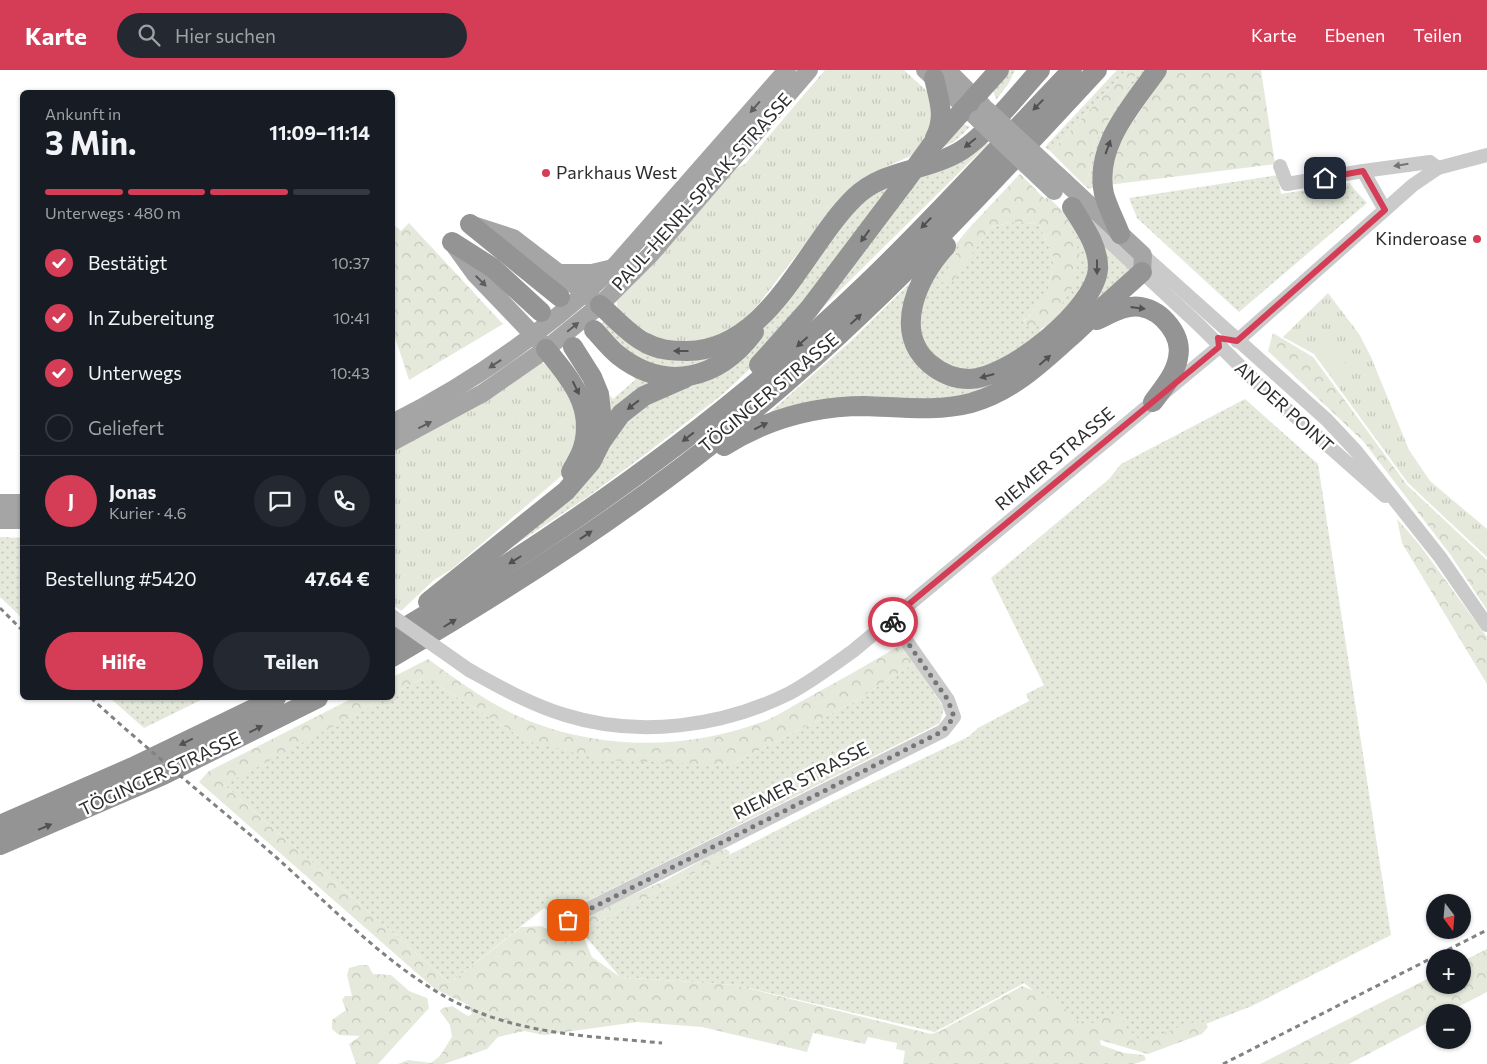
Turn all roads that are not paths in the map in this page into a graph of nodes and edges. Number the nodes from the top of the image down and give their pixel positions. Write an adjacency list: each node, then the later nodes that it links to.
1 (787, 70): 16 (main road, PAUL-HENRI-SPAAK-STRASSE, one-way to 16)
2 (809, 70): 18 (main road, PAUL-HENRI-SPAAK-STRASSE)
3 (999, 70): 9 (highway)
4 (1040, 70): 29 (highway, one-way to 29)
5 (1072, 70): 40 (highway, TÖGINGER STRASSE, one-way to 40)
6 (1097, 70): 17 (highway, TÖGINGER STRASSE)
7 (1157, 70): 22 (highway, one-way to 7)
8 (935, 73): 9 (main road, AN DER POINT); 10 (highway)
9 (976, 108): 10 (highway); 15 (main road, AN DER POINT, bridge)
10 (931, 146): 40 (highway, one-way to 40, bridge)
11 (1487, 155): 13 (street)
12 (1280, 166): 14 (street)
13 (1438, 168): 14 (street, one-way to 14); 20 (street)
14 (1363, 171): 20 (street)
15 (1059, 186): 19 (main road, AN DER POINT); 22 (main road, AN DER POINT)
16 (681, 191): 18 (main road); 25 (main road, PAUL-HENRI-SPAAK-STRASSE)
17 (976, 200): 19 (highway, one-way to 17); 44 (highway, TÖGINGER STRASSE, one-way to 17)
18 (695, 204): 28 (main road, PAUL-HENRI-SPAAK-STRASSE)
19 (1072, 207): 24 (street, AN DER POINT)
20 (1385, 210): 34 (street)
21 (470, 224): 26 (main road); 27 (highway)
22 (1120, 234): 24 (main road, AN DER POINT)
23 (452, 242): 30 (highway); 35 (main road, one-way to 35)
24 (1143, 264): 31 (street, AN DER POINT); 33 (highway)
25 (613, 268): 26 (main road); 28 (main road, PAUL-HENRI-SPAAK-STRASSE)
26 (559, 273): 28 (main road)
27 (560, 297)
28 (593, 299): 29 (highway, one-way to 28); 35 (main road, PAUL-HENRI-SPAAK-STRASSE)
29 (772, 306): 38 (highway)
30 (541, 312)
31 (1203, 320): 34 (street, AN DER POINT); 36 (street, AN DER POINT)
32 (594, 330): 38 (highway)
33 (1077, 330): 39 (highway, one-way to 39); 44 (highway, one-way to 33)
34 (1237, 341): 36 (street); 45 (street, AN DER POINT); 49 (street, AN DER POINT)
35 (541, 342): 41 (main road, PAUL-HENRI-SPAAK-STRASSE, one-way to 41); 42 (main road, PAUL-HENRI-SPAAK-STRASSE, one-way to 35); 48 (highway, one-way to 48)
36 (1219, 342): 39 (street, RIEMER STRASSE); 45 (street, AN DER POINT)
37 (573, 347): 43 (highway)
38 (692, 376): 43 (highway, one-way to 43)
39 (1153, 402): 53 (street, RIEMER STRASSE)
40 (727, 407): 56 (highway, TÖGINGER STRASSE, one-way to 56)
41 (395, 421)
42 (395, 440)
43 (600, 444): 48 (highway)
44 (672, 474): 57 (highway, TÖGINGER STRASSE, one-way to 44)
45 (1363, 477): 49 (street, AN DER POINT)
46 (0, 503): 47 (main road)
47 (20, 503)
48 (549, 504): 55 (highway)
49 (1400, 507): 54 (street, AN DER POINT)
50 (0, 520): 51 (main road)
51 (20, 520)
52 (395, 618): 53 (street, RIEMER STRASSE, bridge)
53 (891, 619): 62 (street, RIEMER STRASSE)
54 (1487, 624)
55 (395, 628)
56 (395, 633)
57 (395, 655)
58 (272, 700): 60 (highway, TÖGINGER STRASSE, one-way to 60)
59 (314, 700): 61 (highway, TÖGINGER STRASSE, one-way to 59)
60 (0, 825)
61 (0, 845)
62 (554, 926)

